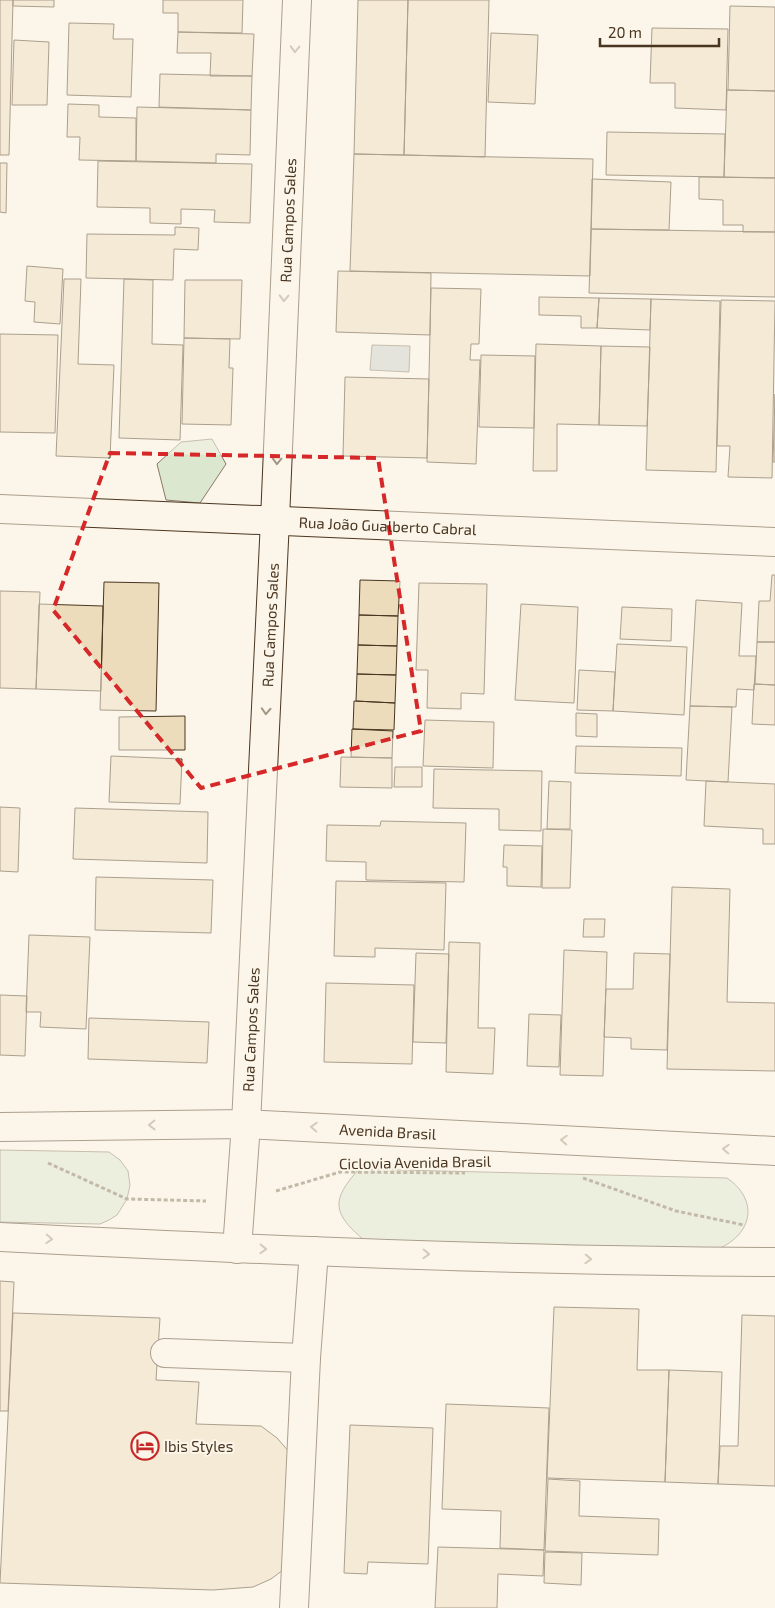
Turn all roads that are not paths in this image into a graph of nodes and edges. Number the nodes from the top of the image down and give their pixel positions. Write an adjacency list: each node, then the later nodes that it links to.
1 (297, 0): 3 (street, Rua Campos Sales, one-way to 3)
2 (0, 509): 3 (street, Rua João Gualberto Cabral)
3 (275, 520): 4 (street, Rua João Gualberto Cabral); 5 (street, Rua Campos Sales, one-way to 5)
4 (775, 542)
5 (246, 1124): 6 (street, Avenida Brasil, one-way to 6); 7 (street, Avenida Brasil, one-way to 5); 9 (street, Rua Campos Sales)
6 (0, 1127)
7 (775, 1151)
8 (0, 1237): 9 (street, one-way to 9)
9 (237, 1249): 10 (street, one-way to 10)
10 (314, 1251): 11 (street, one-way to 11); 13 (street)
11 (775, 1262)
12 (164, 1353): 13 (street)
13 (306, 1358): 14 (street)
14 (294, 1608)

